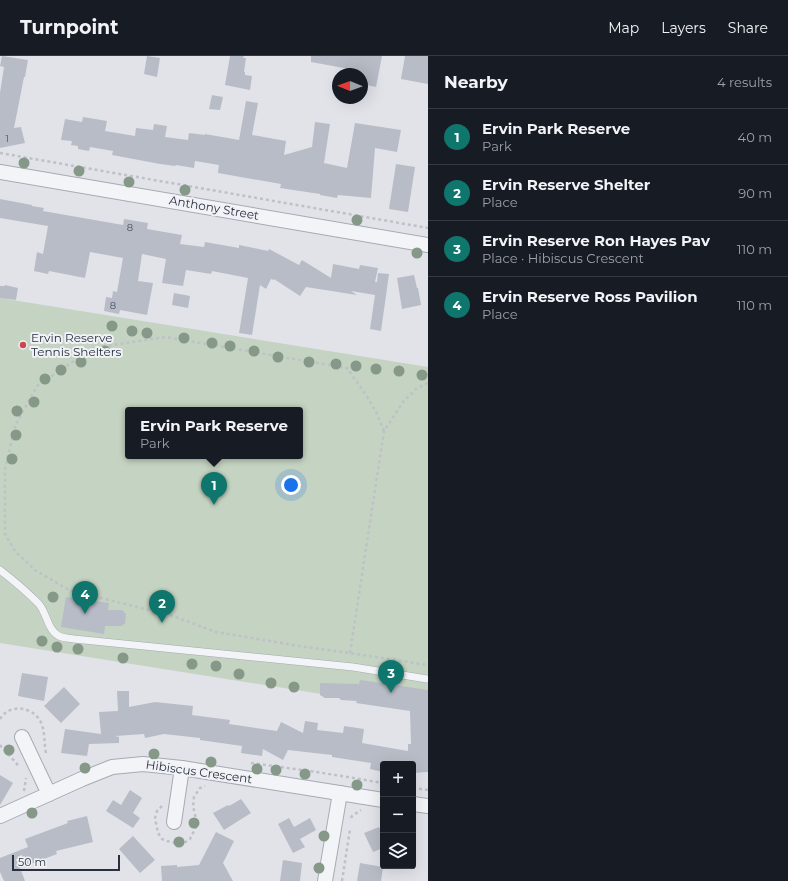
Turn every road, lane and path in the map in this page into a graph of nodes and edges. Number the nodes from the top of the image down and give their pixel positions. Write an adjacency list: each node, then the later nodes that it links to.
1 (0, 153): 3 (path)
2 (0, 172): 4 (street, Anthony Street)
3 (428, 228)
4 (428, 245)
5 (428, 383): 6 (path)
6 (384, 431): 8 (path); 8 (path)
7 (0, 570): 10 (lane)
8 (350, 653): 9 (path)
9 (428, 665)
10 (427, 678)
11 (22, 737): 20 (street)
12 (0, 745): 14 (path)
13 (182, 768): 19 (street, Hibiscus Crescent); 20 (street, Hibiscus Crescent); 26 (street)
14 (22, 771)
15 (26, 777): 18 (path)
16 (416, 788): 17 (path)
17 (428, 790)
18 (18, 793)
19 (340, 793): 21 (street, Hibiscus Crescent); 27 (street)
20 (49, 794): 25 (street, Hibiscus Crescent)
21 (380, 800)
22 (416, 804): 23 (street)
23 (428, 806)
24 (361, 810): 28 (path)
25 (0, 816)
26 (174, 822)
27 (325, 881)
28 (342, 881)

